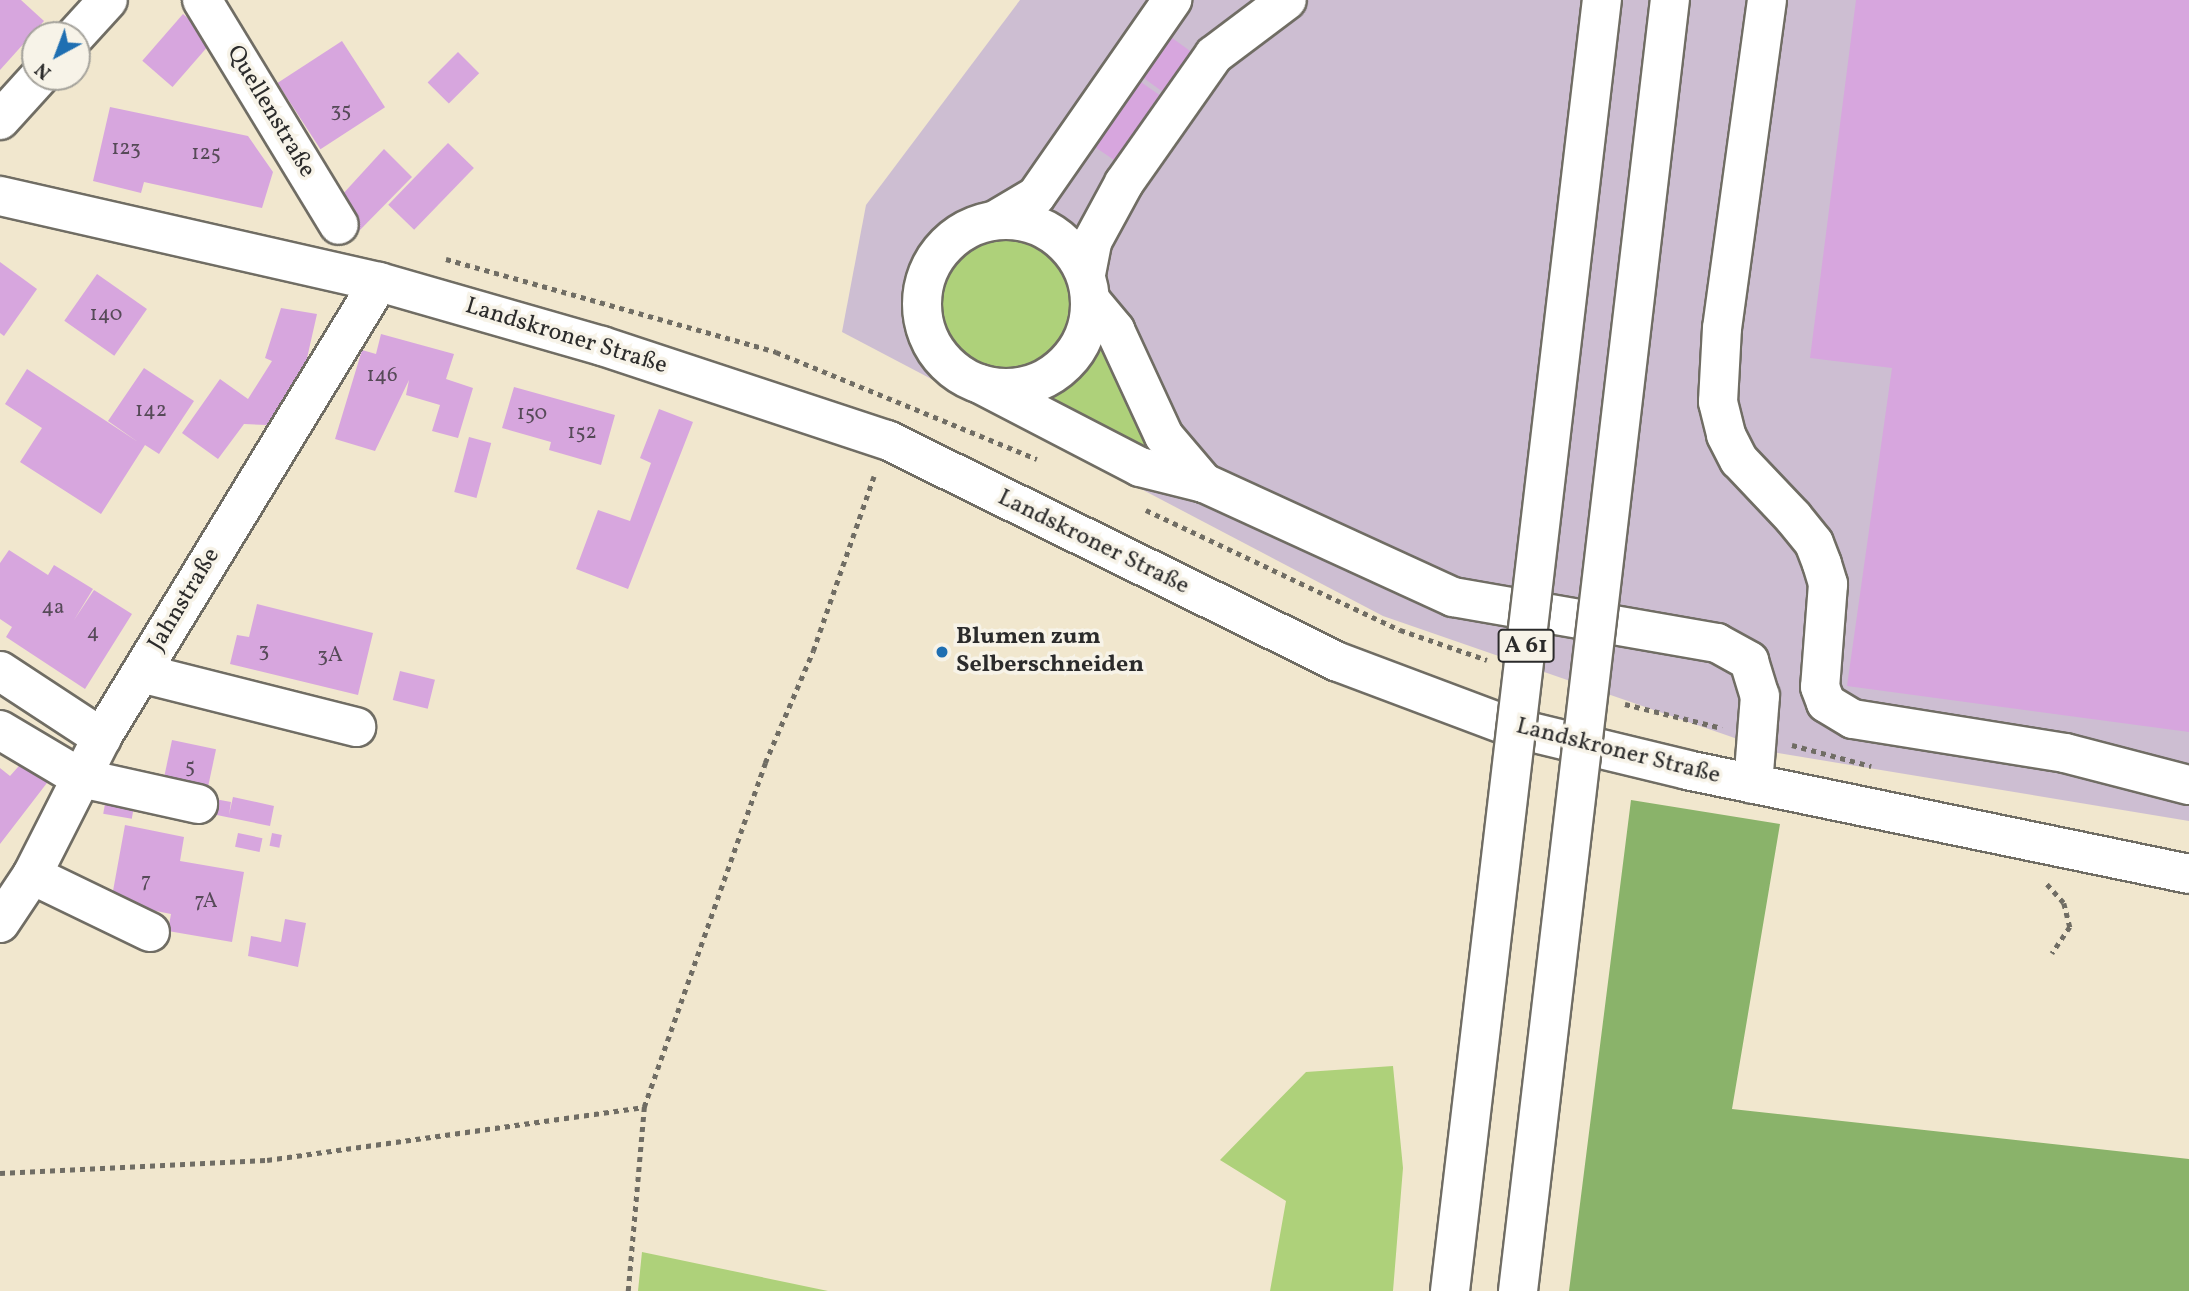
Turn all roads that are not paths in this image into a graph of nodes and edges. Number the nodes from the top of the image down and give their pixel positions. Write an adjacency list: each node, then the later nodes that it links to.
1 (108, 0): 8 (main road)
2 (202, 0): 13 (main road, Quellenstraße)
3 (1172, 0): 12 (main road)
4 (1287, 0): 15 (main road)
5 (1602, 0): 31 (main road, A 61, bridge)
6 (1670, 0): 32 (main road, A 61, bridge)
7 (1767, 0): 25 (main road)
8 (89, 21)
9 (26, 91): 10 (main road)
10 (0, 120)
11 (0, 196): 14 (main road, Landskroner Straße)
12 (997, 219): 15 (main road); 16 (main road)
13 (338, 225)
14 (379, 282): 19 (main road, Jahnstraße); 24 (main road, Landskroner Straße)
15 (1088, 288): 16 (main road); 17 (main road)
16 (980, 384): 17 (main road)
17 (1204, 483): 24 (main road)
18 (0, 671): 22 (main road)
19 (141, 673): 20 (main road); 22 (main road, Jahnstraße)
20 (356, 727)
21 (0, 730): 23 (main road)
22 (102, 738): 23 (main road, Jahnstraße)
23 (81, 778): 26 (main road); 28 (main road, Jahnstraße)
24 (1753, 784): 27 (main road, Landskroner Straße)
25 (2189, 785)
26 (198, 804)
27 (2189, 874)
28 (32, 875): 29 (main road, Jahnstraße); 30 (main road)
29 (0, 923)
30 (150, 932)
31 (1450, 1291)
32 (1518, 1291)

